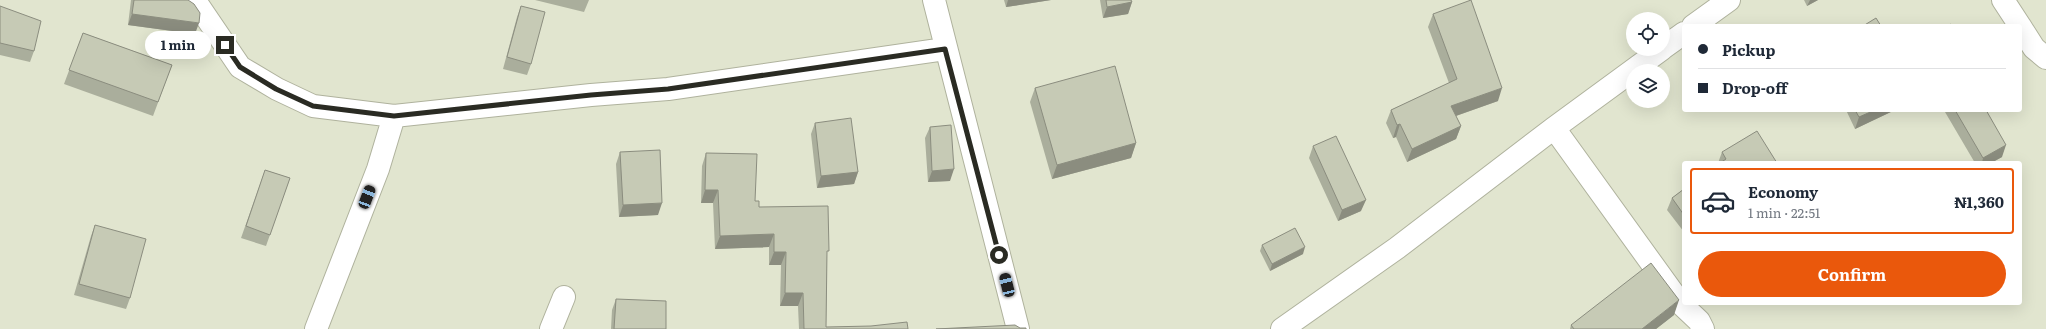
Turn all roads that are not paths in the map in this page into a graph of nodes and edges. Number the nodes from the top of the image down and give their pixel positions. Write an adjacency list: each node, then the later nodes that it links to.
1 (187, 0): 13 (street)
2 (934, 0): 10 (street)
3 (1729, 0): 5 (street)
4 (2004, 0): 6 (street)
5 (1696, 24)
6 (2019, 24)
7 (2022, 29): 12 (street)
8 (1682, 34): 9 (street)
9 (1670, 43)
10 (945, 49): 13 (street); 20 (street)
11 (1652, 56): 14 (street)
12 (2046, 58)
13 (394, 116): 18 (street)
14 (1554, 128): 16 (street); 21 (street)
15 (564, 297): 19 (street)
16 (1682, 305)
17 (1682, 305): 22 (street)
18 (316, 329)
19 (551, 329)
20 (1018, 329)
21 (1282, 329)
22 (1703, 329)

